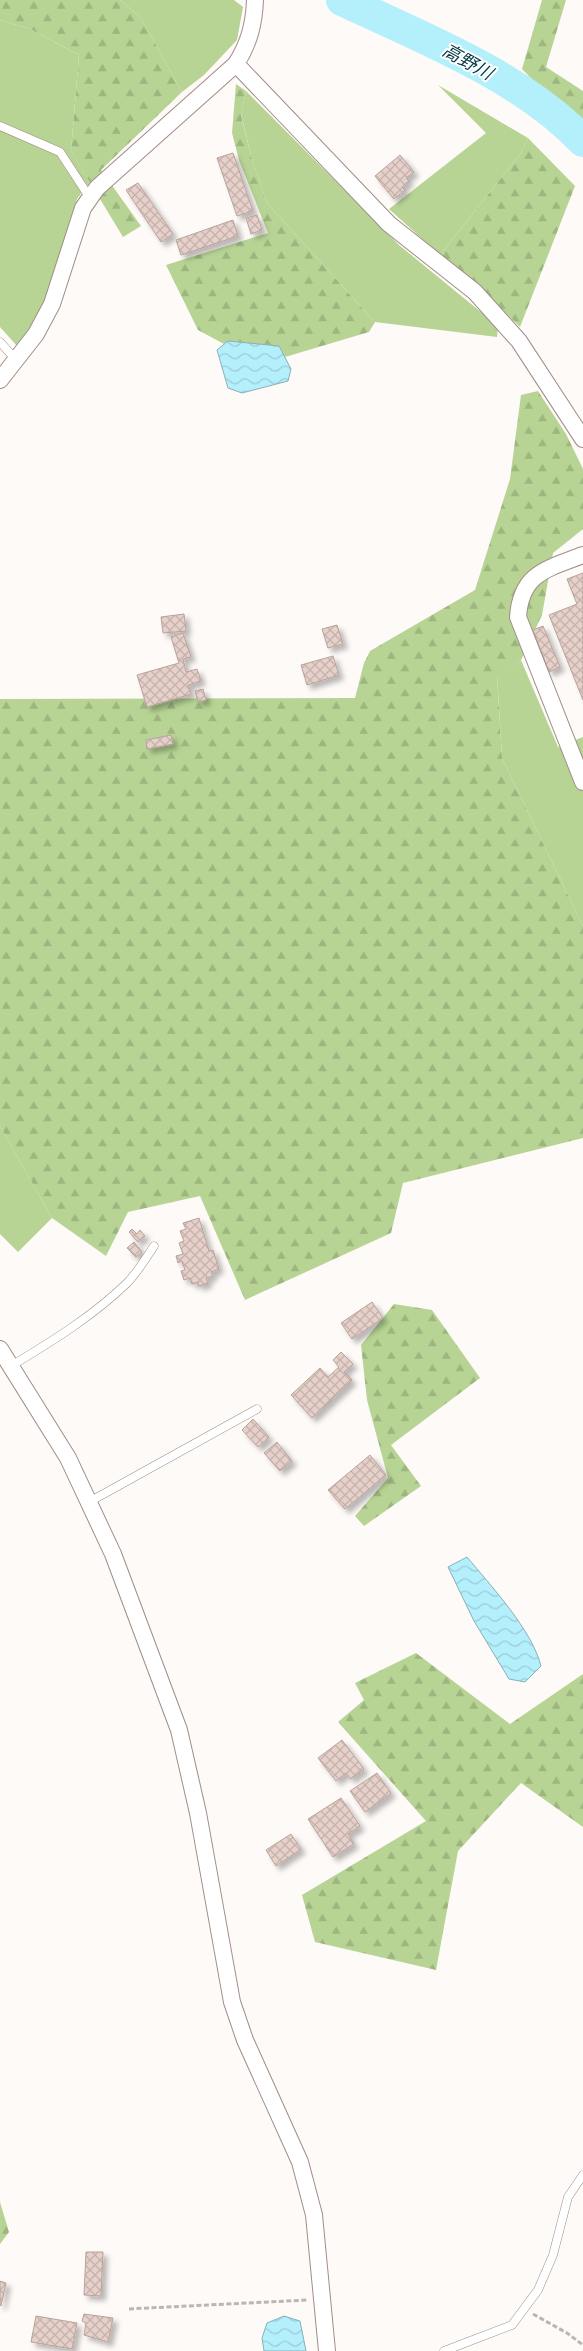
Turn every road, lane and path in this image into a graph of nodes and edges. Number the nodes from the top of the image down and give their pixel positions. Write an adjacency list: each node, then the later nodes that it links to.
1 (255, 0): 2 (street)
2 (236, 64): 4 (street); 8 (street)
3 (0, 126): 4 (lane)
4 (90, 198): 6 (street)
5 (0, 342): 6 (lane)
6 (17, 361): 7 (street)
7 (0, 380)
8 (583, 439)
9 (583, 555): 10 (street)
10 (583, 782)
11 (154, 1246): 12 (lane)
12 (5, 1362): 14 (street)
13 (257, 1409): 14 (lane)
14 (89, 1502): 16 (street)
15 (583, 2175): 18 (lane)
16 (322, 2299): 17 (path); 20 (street)
17 (129, 2309)
18 (523, 2311): 19 (path); 21 (lane)
19 (583, 2345)
20 (327, 2351)
21 (444, 2351)

